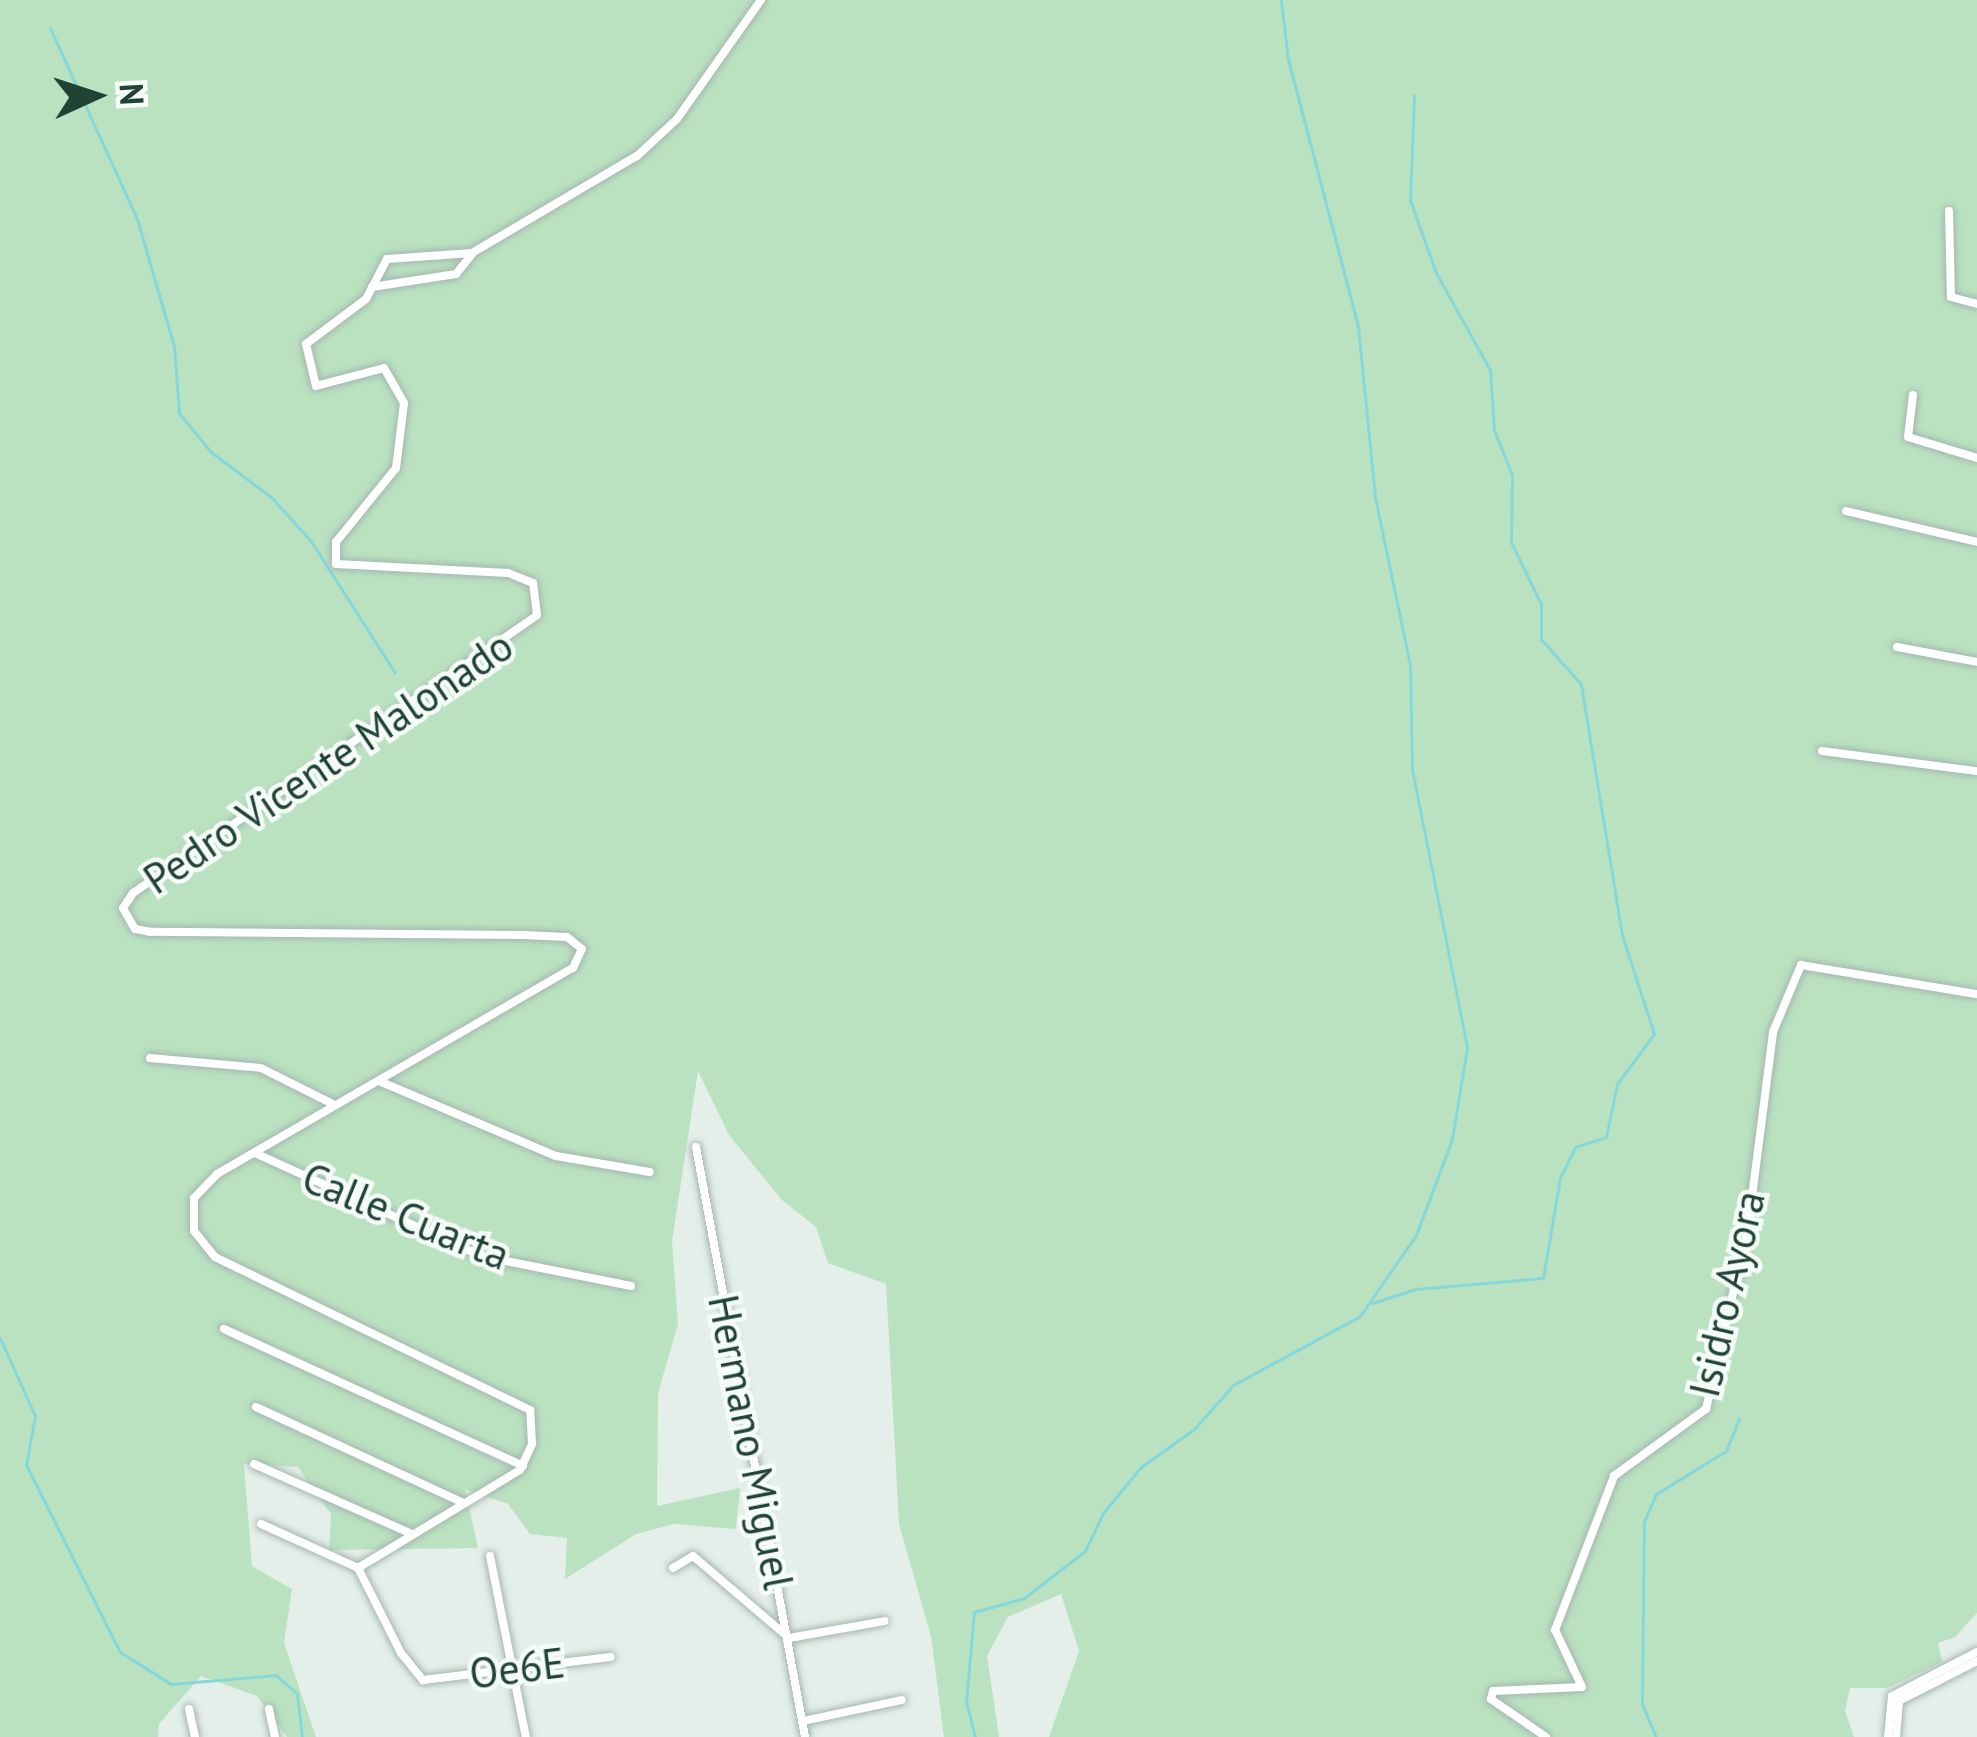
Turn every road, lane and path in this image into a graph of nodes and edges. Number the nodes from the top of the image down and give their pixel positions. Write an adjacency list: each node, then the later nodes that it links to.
1 (760, 0): 3 (street)
2 (1949, 211): 5 (street)
3 (472, 253): 4 (street); 4 (street)
4 (372, 287): 16 (street, Pedro Vicente Malonado)
5 (1977, 304)
6 (1913, 394): 7 (street)
7 (1977, 458)
8 (1846, 511): 9 (street)
9 (1977, 542)
10 (1897, 647): 11 (street)
11 (1977, 662)
12 (1822, 751): 13 (street)
13 (1977, 770)
14 (1977, 994): 45 (street, Isidro Ayora)
15 (150, 1058): 17 (street)
16 (378, 1081): 17 (street, Pedro Vicente Malonado); 20 (street)
17 (334, 1105): 19 (street, Pedro Vicente Malonado)
18 (696, 1147): 33 (street, Hermano Miguel)
19 (254, 1152): 21 (street, Calle Cuarta); 25 (street, Pedro Vicente Malonado)
20 (650, 1172)
21 (631, 1286)
22 (224, 1329): 25 (street)
23 (256, 1408): 26 (street)
24 (254, 1464): 28 (street)
25 (523, 1466): 26 (street)
26 (464, 1503): 28 (street)
27 (261, 1523): 30 (street)
28 (412, 1534): 30 (street)
29 (490, 1556): 36 (street)
30 (358, 1568): 36 (street, Oe6E)
31 (673, 1568): 33 (street)
32 (884, 1621): 33 (street)
33 (789, 1638): 40 (street, Hermano Miguel)
34 (611, 1657): 36 (street, Oe6E)
35 (1977, 1657): 46 (street)
36 (514, 1668): 43 (street)
37 (902, 1700): 40 (street)
38 (189, 1708): 41 (street)
39 (268, 1709): 42 (street)
40 (802, 1721): 44 (street, Hermano Miguel)
41 (195, 1737)
42 (275, 1737)
43 (526, 1737)
44 (806, 1737)
45 (1546, 1737)
46 (1892, 1737)

